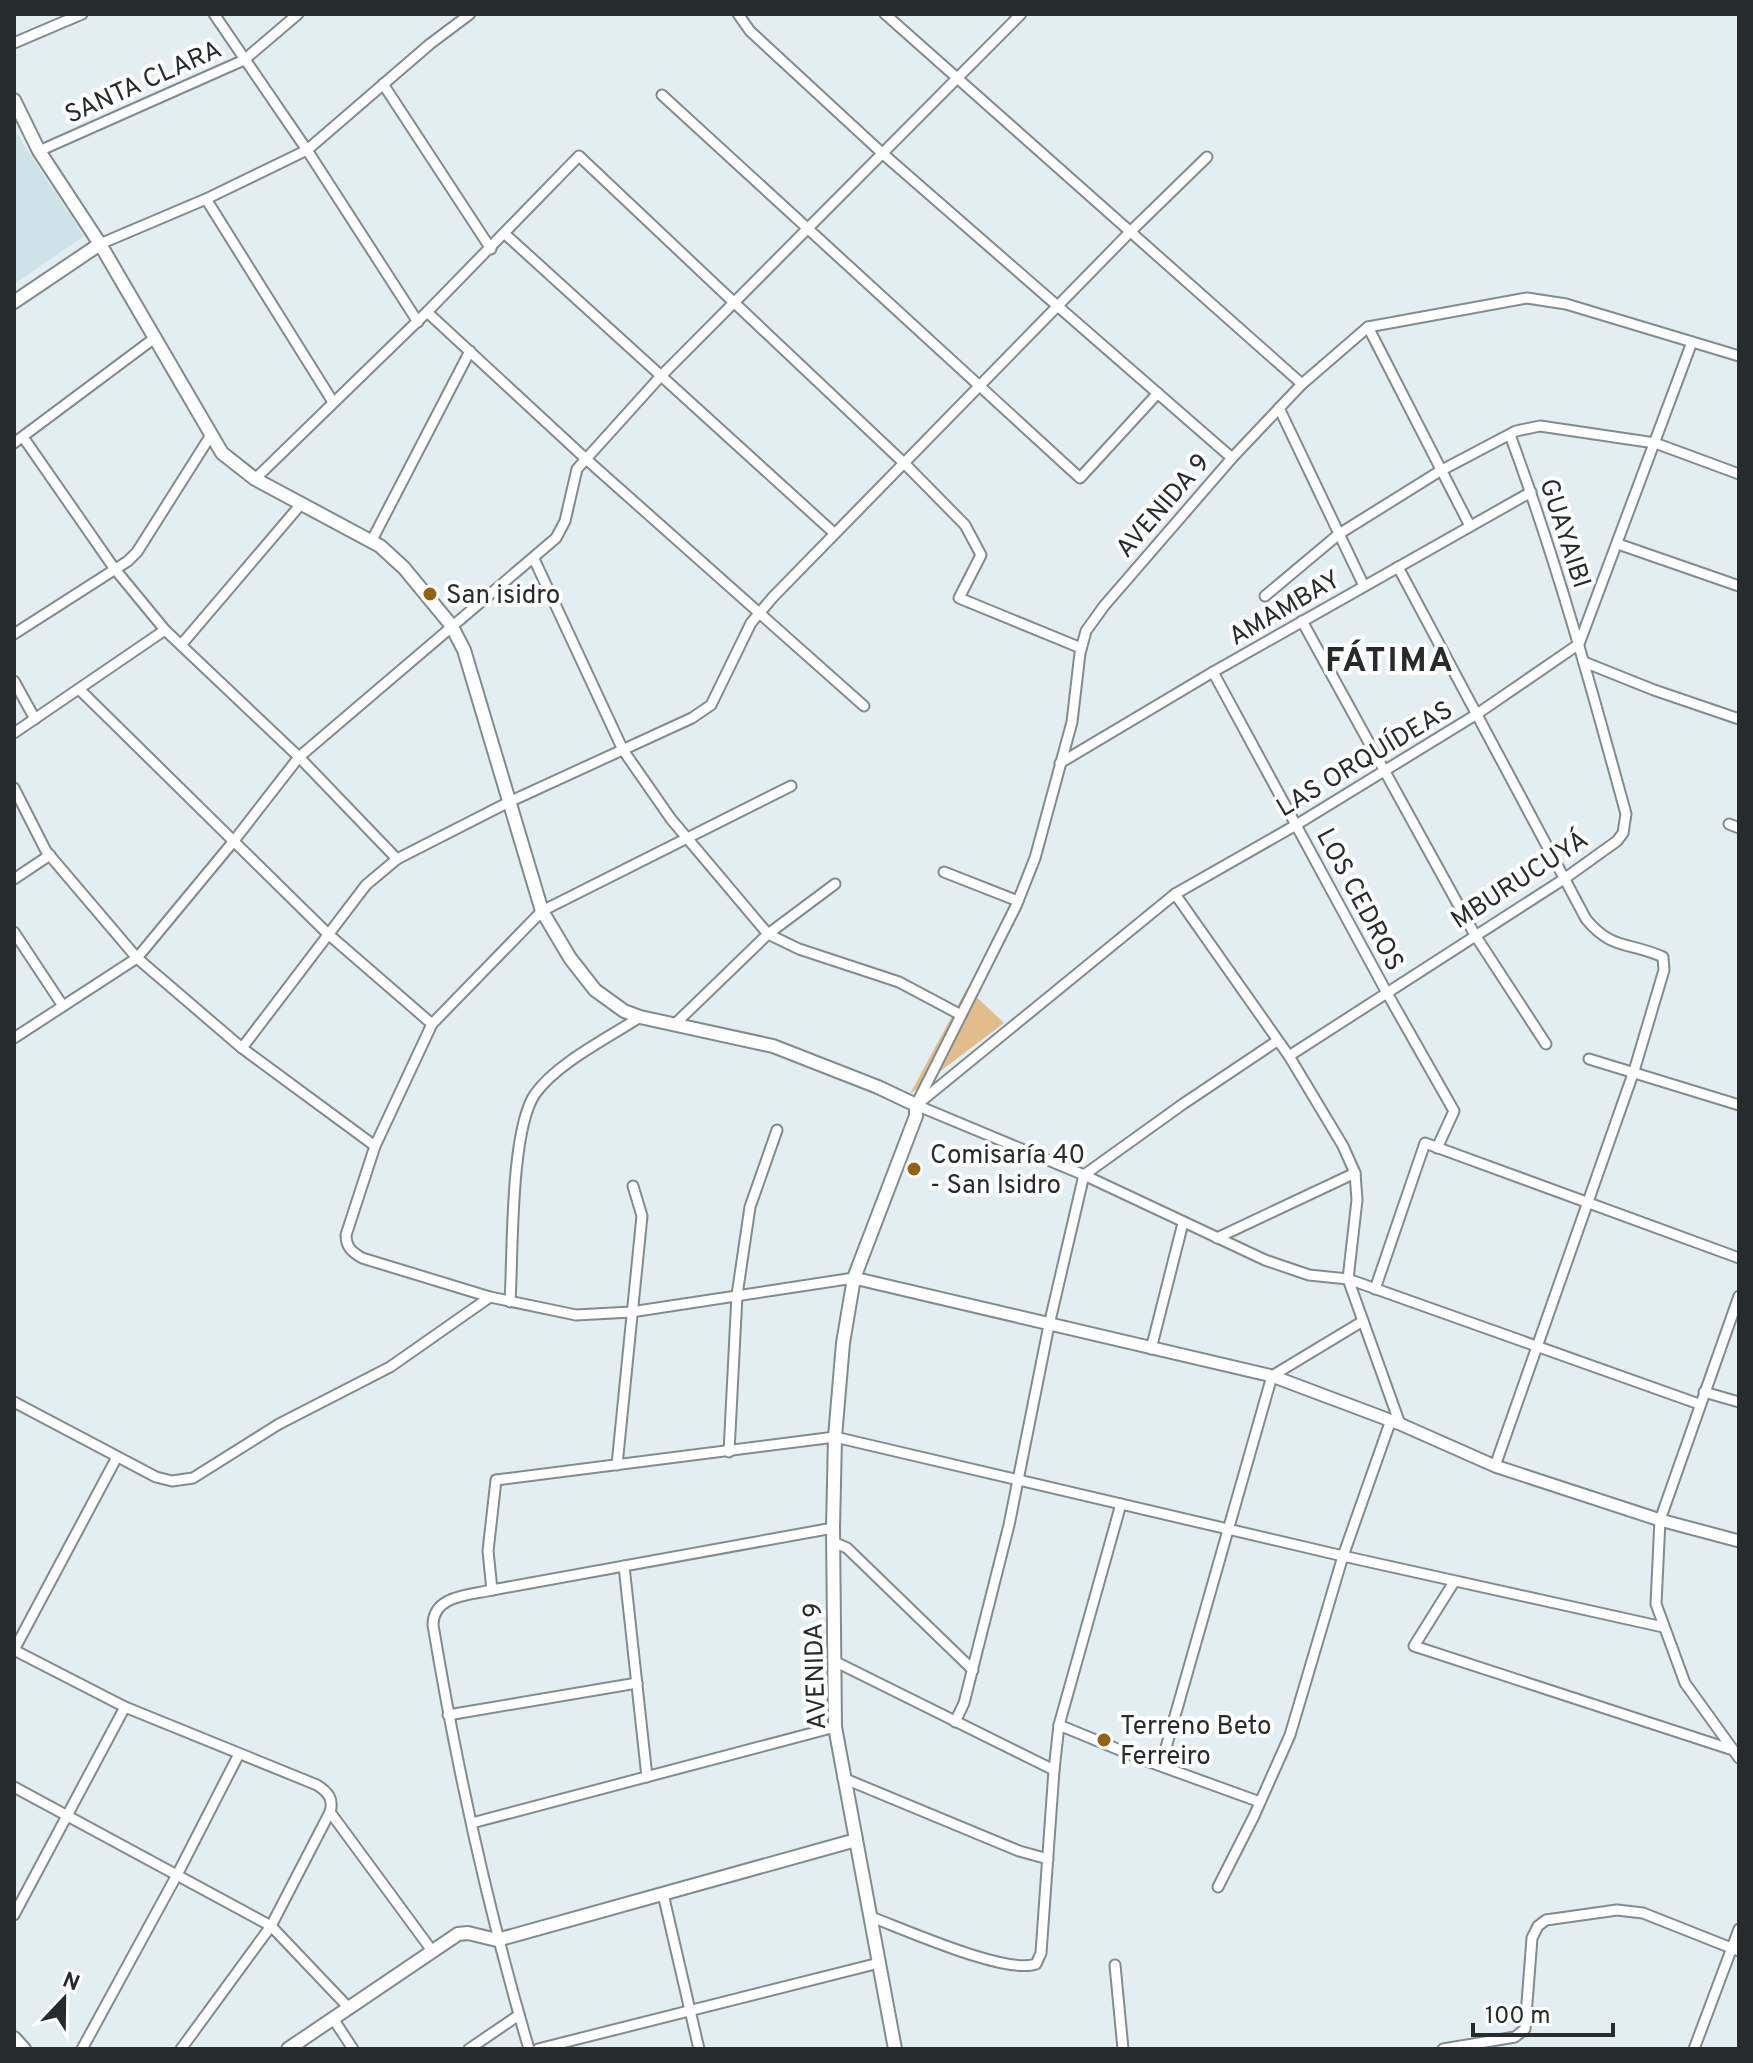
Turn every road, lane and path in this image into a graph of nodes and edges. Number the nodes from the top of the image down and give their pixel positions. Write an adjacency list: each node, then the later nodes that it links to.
1 (82, 14): 8 (street)
2 (214, 14): 9 (street)
3 (298, 14): 9 (street, SANTA CLARA)
4 (470, 14): 11 (street)
5 (738, 14): 16 (street)
6 (885, 14): 10 (street)
7 (1021, 14): 10 (street)
8 (14, 43)
9 (244, 60): 14 (street); 15 (street, SANTA CLARA)
10 (956, 80): 16 (street); 20 (street)
11 (383, 84): 14 (street); 23 (street)
12 (662, 95): 19 (street)
13 (14, 100): 15 (main road)
14 (307, 150): 18 (street); 28 (street)
15 (39, 151): 22 (main road)
16 (882, 153): 19 (street); 26 (street)
17 (1207, 157): 20 (street)
18 (206, 199): 22 (street); 38 (street)
19 (809, 227): 25 (street); 36 (street)
20 (1130, 232): 26 (street); 35 (street)
21 (505, 234): 23 (street); 25 (street); 34 (street)
22 (100, 244): 24 (main road); 30 (main road)
23 (491, 249): 27 (street)
24 (14, 302)
25 (735, 304): 34 (street); 46 (street)
26 (1059, 306): 36 (street); 37 (street)
27 (427, 312): 28 (street); 32 (street)
28 (418, 322): 38 (street)
29 (1368, 327): 31 (street); 35 (street, AVENIDA 9); 47 (street)
30 (156, 337): 40 (main road); 42 (street)
31 (1692, 342): 33 (street); 43 (street)
32 (470, 351): 45 (street); 55 (street)
33 (1739, 356)
34 (660, 377): 45 (street); 53 (street)
35 (1302, 384): 39 (street, AVENIDA 9)
36 (982, 386): 37 (street); 46 (street)
37 (1158, 393): 44 (street)
38 (333, 402): 49 (street)
39 (1279, 408): 44 (street, AVENIDA 9); 54 (street)
40 (211, 435): 49 (main road); 59 (street)
41 (1510, 435): 43 (street); 47 (street); 50 (street, GUAYAIBI)
42 (18, 440): 59 (street)
43 (1655, 443): 48 (street); 56 (street)
44 (1232, 458): 70 (street, AVENIDA 9)
45 (586, 459): 57 (street); 63 (street)
46 (905, 464): 53 (street); 70 (street)
47 (1440, 471): 52 (street); 54 (street)
48 (1739, 474)
49 (255, 479): 51 (main road)
50 (1531, 492): 52 (street, AMAMBAY); 68 (street, GUAYAIBI)
51 (302, 503): 55 (main road); 69 (street)
52 (1470, 526): 58 (street, AMAMBAY)
53 (834, 533): 63 (street)
54 (1339, 534): 60 (street); 62 (street)
55 (372, 540): 65 (main road)
56 (1618, 544): 61 (street); 68 (street)
57 (534, 559): 65 (street); 80 (street)
58 (1398, 567): 60 (street, AMAMBAY); 76 (street)
59 (114, 568): 66 (street); 67 (street)
60 (1364, 586): 64 (street, AMAMBAY)
61 (1739, 586)
62 (1265, 596)
63 (760, 613): 75 (street); 80 (street)
64 (1302, 621): 72 (street, AMAMBAY); 83 (street)
65 (451, 625): 81 (street); 86 (main road)
66 (165, 630): 69 (street); 74 (street)
67 (14, 634)
68 (1579, 644): 71 (street, GUAYAIBI); 76 (street, LAS ORQUÍDEAS)
69 (181, 645): 81 (street)
70 (1081, 648): 82 (street, AVENIDA 9)
71 (1584, 662): 78 (street); 94 (street, MBURUCUYÁ)
72 (1213, 672): 82 (street, AMAMBAY); 87 (street, LOS CEDROS)
73 (14, 681): 77 (street)
74 (79, 689): 77 (street); 89 (street)
75 (864, 706)
76 (1477, 714): 83 (street, LAS ORQUÍDEAS); 94 (street)
77 (35, 719): 79 (street)
78 (1739, 719)
79 (14, 733)
80 (623, 750): 86 (street); 88 (street)
81 (299, 757): 89 (street); 91 (street)
82 (1060, 763): 97 (street, AVENIDA 9)
83 (1384, 771): 87 (street, LAS ORQUÍDEAS); 102 (street)
84 (791, 786): 88 (street)
85 (14, 788): 90 (street)
86 (509, 802): 91 (street); 98 (main road)
87 (1296, 825): 96 (street, LAS ORQUÍDEAS); 104 (street, LOS CEDROS)
88 (687, 838): 98 (street); 101 (street)
89 (233, 842): 100 (street); 103 (street)
90 (50, 855): 93 (street); 103 (street)
91 (397, 859): 100 (street)
92 (944, 872): 97 (street)
93 (14, 879)
94 (1564, 879): 102 (street, MBURUCUYÁ); 116 (street)
95 (835, 884): 101 (street)
96 (1175, 894): 111 (street); 117 (street, LAS ORQUÍDEAS)
97 (1018, 901): 106 (street, AVENIDA 9)
98 (542, 911): 107 (main road); 109 (street)
99 (14, 932): 105 (street)
100 (327, 933): 109 (street); 113 (street)
101 (768, 934): 106 (street); 108 (street)
102 (1475, 935): 104 (street, MBURUCUYÁ); 112 (street)
103 (137, 958): 105 (street); 113 (street)
104 (1387, 993): 114 (street, MBURUCUYÁ); 121 (street, LOS CEDROS)
105 (63, 1006): 110 (street)
106 (961, 1015): 117 (street, AVENIDA 9)
107 (640, 1017): 108 (main road); 135 (street)
108 (676, 1023): 117 (main road)
109 (432, 1024): 120 (street)
110 (14, 1038)
111 (1277, 1041): 114 (street); 123 (street)
112 (1546, 1044)
113 (242, 1048): 120 (street)
114 (1289, 1056): 122 (street)
115 (1589, 1059): 116 (street)
116 (1634, 1071): 118 (street); 125 (street)
117 (916, 1105): 123 (street); 129 (main road, AVENIDA 9)
118 (1739, 1105)
119 (777, 1130): 132 (street)
120 (375, 1146): 134 (street)
121 (1437, 1148): 125 (street); 131 (street)
122 (1355, 1173): 127 (street); 130 (street)
123 (1084, 1175): 126 (street); 138 (street)
124 (633, 1186): 136 (street)
125 (1586, 1203): 128 (street); 139 (street)
126 (1183, 1223): 127 (street); 140 (street)
127 (1217, 1238): 130 (street)
128 (1739, 1258)
129 (854, 1278): 132 (street); 138 (street); 147 (main road, AVENIDA 9)
130 (1348, 1279): 131 (street); 137 (street)
131 (1375, 1289): 139 (street)
132 (737, 1295): 136 (street); 148 (street)
133 (1739, 1296): 142 (street)
134 (490, 1297): 135 (street); 149 (street)
135 (510, 1302): 136 (street)
136 (631, 1312): 150 (street)
137 (1363, 1321): 141 (street); 146 (street)
138 (1049, 1325): 140 (street); 152 (street)
139 (1535, 1346): 145 (street); 151 (street)
140 (1151, 1349): 141 (street)
141 (1272, 1376): 146 (street); 156 (street)
142 (1704, 1392): 144 (street); 145 (street)
143 (14, 1402): 149 (street)
144 (1739, 1402)
145 (1699, 1404): 154 (street)
146 (1396, 1422): 151 (street); 159 (street)
147 (835, 1437): 148 (street); 152 (street); 155 (main road, AVENIDA 9)
148 (729, 1452): 150 (street)
149 (117, 1457): 164 (street)
150 (617, 1465): 162 (street)
151 (1495, 1466): 154 (street)
152 (1017, 1479): 153 (street); 166 (street)
153 (1121, 1504): 156 (street); 171 (street)
154 (1660, 1520): 157 (street); 163 (street)
155 (833, 1528): 158 (main road, AVENIDA 9); 160 (street)
156 (1229, 1528): 159 (street); 175 (street)
157 (1739, 1541)
158 (833, 1542): 165 (main road, AVENIDA 9); 166 (street)
159 (1343, 1556): 161 (street); 180 (street)
160 (624, 1566): 162 (street); 167 (street)
161 (1454, 1582): 163 (street); 174 (street)
162 (492, 1590): 169 (street)
163 (1663, 1627): 174 (street)
164 (14, 1650): 168 (street)
165 (834, 1661): 170 (street); 172 (main road, AVENIDA 9)
166 (973, 1670): 170 (street)
167 (637, 1683): 169 (street); 177 (street)
168 (125, 1707): 173 (street); 182 (street)
169 (448, 1715): 183 (street)
170 (955, 1722): 176 (street)
171 (1059, 1725): 175 (street); 176 (street)
172 (835, 1727): 177 (street); 178 (main road, AVENIDA 9)
173 (239, 1754): 181 (street); 186 (street)
174 (1736, 1754)
175 (1161, 1765): 180 (street)
176 (1054, 1770): 185 (street)
177 (647, 1777): 183 (street)
178 (843, 1778): 184 (main road, AVENIDA 9); 185 (street)
179 (14, 1787): 182 (street)
180 (1260, 1802): 187 (street)
181 (330, 1812): 191 (street); 195 (street)
182 (68, 1816): 186 (street); 189 (street)
183 (472, 1823): 193 (street)
184 (856, 1840): 188 (main road); 190 (main road, AVENIDA 9)
185 (1048, 1859): 190 (street)
186 (178, 1873): 191 (street); 204 (street)
187 (1218, 1887)
188 (663, 1894): 193 (main road); 199 (street)
189 (14, 1915)
190 (871, 1917): 196 (main road, AVENIDA 9)
191 (271, 1926): 198 (street); 205 (street)
192 (1739, 1929): 194 (street)
193 (497, 1940): 195 (main road); 200 (street)
194 (1735, 1949): 214 (street); 215 (street)
195 (433, 1952): 198 (main road)
196 (879, 1963): 199 (street); 212 (main road, AVENIDA 9)
197 (1115, 1965): 213 (street)
198 (349, 2008): 201 (main road)
199 (691, 2012): 210 (street); 211 (street)
200 (519, 2015): 208 (street); 209 (street)
201 (334, 2020): 206 (main road); 207 (street)
202 (14, 2038): 203 (main road)
203 (24, 2049)
204 (82, 2049)
205 (181, 2049)
206 (288, 2049)
207 (353, 2049)
208 (469, 2049)
209 (529, 2049)
210 (538, 2049)
211 (699, 2049)
212 (895, 2049)
213 (1123, 2049)
214 (1443, 2049)
215 (1694, 2049)

